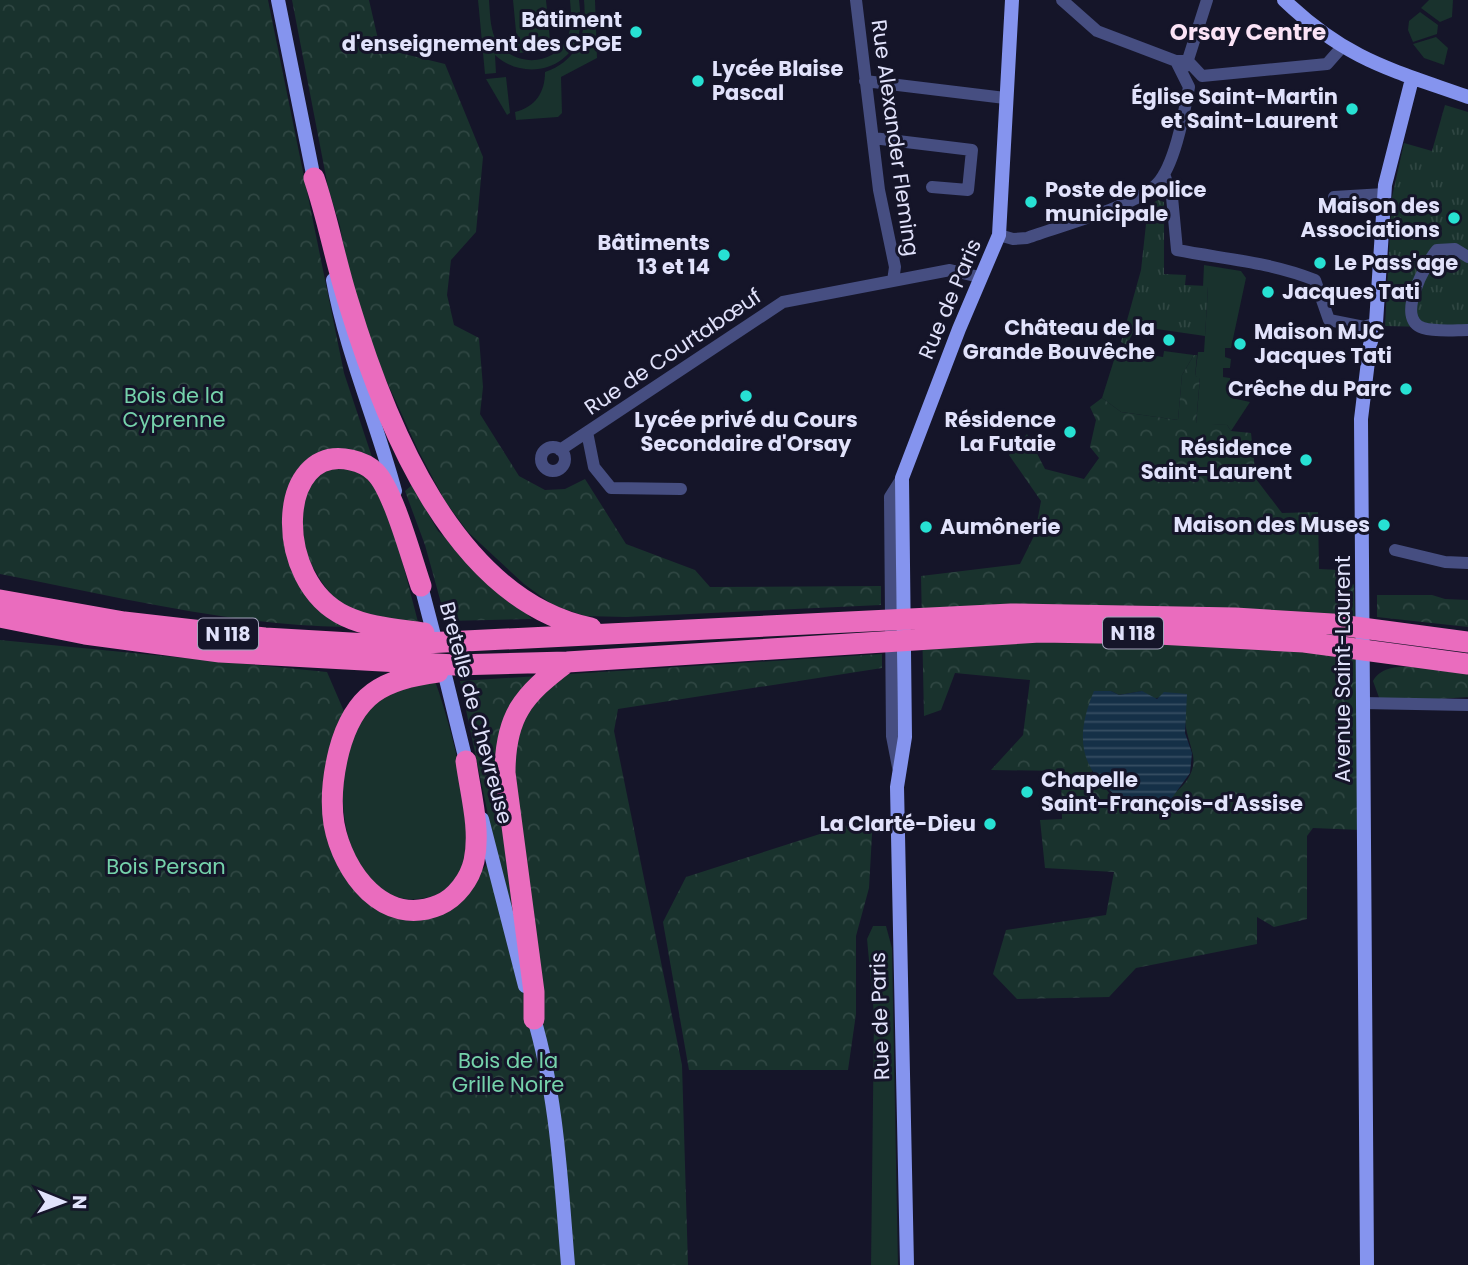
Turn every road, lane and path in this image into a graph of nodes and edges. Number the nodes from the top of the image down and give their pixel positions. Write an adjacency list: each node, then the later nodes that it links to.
1 (278, 0): 20 (main road, Bretelle de Chevreuse)
2 (856, 0): 13 (street, Rue Alexander Fleming)
3 (1012, 0): 16 (main road)
4 (1062, 0): 10 (street)
5 (1207, 0): 10 (street)
6 (1284, 0): 8 (main road)
7 (1303, 0): 8 (main road)
8 (1304, 19): 9 (main road)
9 (1342, 47): 11 (street); 12 (main road)
10 (1182, 61): 11 (street); 14 (street)
11 (1202, 76): 14 (street)
12 (1412, 79): 15 (main road); 22 (main road, Avenue Saint-Laurent)
13 (865, 81): 16 (street); 18 (street, Rue Alexander Fleming)
14 (1187, 81): 17 (street); 19 (street)
15 (1468, 97)
16 (1005, 98): 24 (main road)
17 (1178, 116)
18 (873, 138): 21 (street); 27 (street, Rue Alexander Fleming)
19 (1164, 174): 24 (street, Rue de Paris); 28 (street)
20 (314, 178): 35 (main road, Bretelle de Chevreuse); 39 (highway)
21 (932, 187)
22 (1384, 194): 23 (street); 28 (main road, Avenue Saint-Laurent)
23 (1334, 197)
24 (999, 235): 51 (main road, Rue de Paris)
25 (1468, 257): 29 (street)
26 (975, 276): 27 (street, Rue de Courtabœuf)
27 (893, 281): 30 (street, Rue de Courtabœuf)
28 (1376, 323): 46 (main road, Avenue Saint-Laurent)
29 (1468, 330)
30 (587, 432): 31 (street, Rue de Courtabœuf); 32 (street)
31 (561, 450)
32 (681, 489)
33 (1395, 551): 34 (street)
34 (1468, 563)
35 (421, 586): 40 (highway); 48 (main road, Bretelle de Chevreuse)
36 (0, 600): 40 (highway, N 118)
37 (0, 617): 45 (highway, N 118)
38 (876, 630): 39 (highway, N 118); 41 (highway, N 118); 43 (highway, N 118)
39 (613, 633): 40 (highway, N 118)
40 (457, 640)
41 (1390, 642): 42 (highway, N 118); 44 (highway, N 118)
42 (1468, 642)
43 (567, 662): 45 (highway, N 118); 49 (highway)
44 (1468, 664)
45 (455, 665): 48 (highway)
46 (1362, 703): 47 (street); 52 (main road, Avenue Saint-Laurent)
47 (1468, 705)
48 (466, 761): 49 (main road, Bretelle de Chevreuse)
49 (534, 1019): 50 (main road, Bretelle de Chevreuse)
50 (568, 1265)
51 (906, 1265)
52 (1367, 1265)

